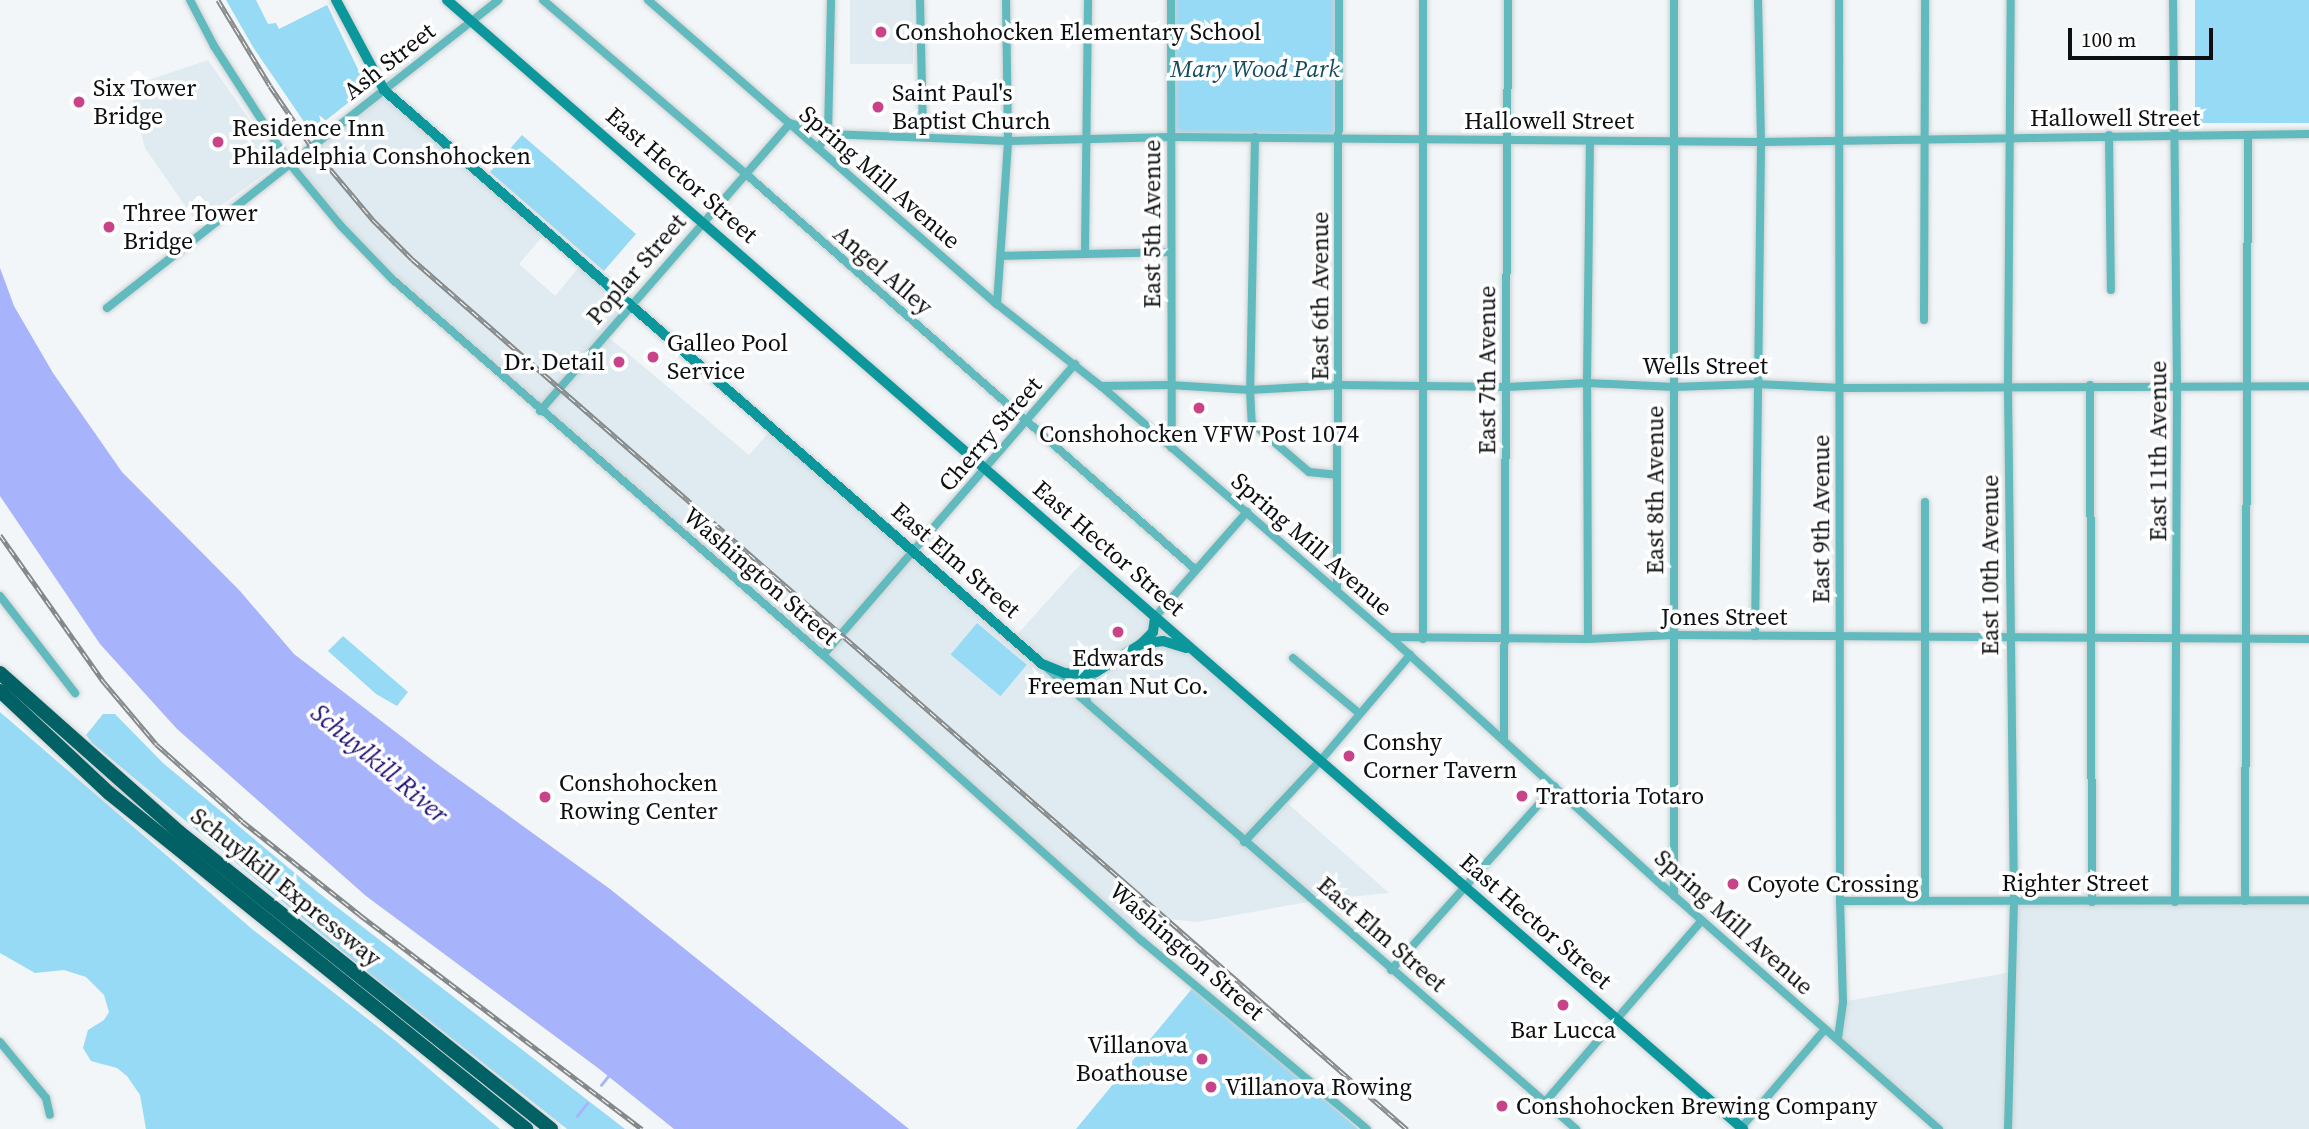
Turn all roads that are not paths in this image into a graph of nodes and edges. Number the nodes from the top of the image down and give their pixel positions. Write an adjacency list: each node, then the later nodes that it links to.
1 (190, 0): 44 (street, Washington Street)
2 (336, 0): 22 (main road, East Elm Street)
3 (447, 0): 21 (main road, East Hector Street)
4 (498, 0): 21 (street, Ash Street)
5 (542, 0): 45 (street, Angel Alley)
6 (648, 0): 23 (street, Spring Mill Avenue)
7 (831, 0): 24 (street)
8 (920, 0): 28 (street)
9 (1006, 0): 38 (street)
10 (1088, 0): 33 (street)
11 (1171, 0): 29 (street, East 5th Avenue)
12 (1339, 0): 31 (street, East 6th Avenue)
13 (1423, 0): 36 (street)
14 (1508, 0): 34 (street, East 7th Avenue)
15 (1674, 0): 37 (street, East 8th Avenue)
16 (1758, 0): 42 (street)
17 (1839, 0): 39 (street, East 9th Avenue)
18 (1926, 0): 40 (street)
19 (2011, 0): 35 (street, East 10th Avenue)
20 (2173, 0): 32 (street, East 11th Avenue)
21 (471, 21): 22 (street, Ash Street); 46 (main road, East Hector Street)
22 (384, 90): 44 (street, Ash Street); 51 (main road, East Elm Street)
23 (790, 123): 24 (street, Hallowell Street); 43 (street, Spring Mill Avenue); 45 (street, Poplar Street)
24 (828, 134): 28 (street, Hallowell Street); 43 (street)
25 (2309, 134): 27 (street, Hallowell Street)
26 (2109, 135): 32 (street, Hallowell Street); 35 (street, Hallowell Street); 50 (street)
27 (2248, 136): 32 (street, Hallowell Street); 68 (street)
28 (923, 137): 38 (street, Hallowell Street)
29 (1172, 137): 30 (street, Hallowell Street); 33 (street, Hallowell Street); 48 (street, East 5th Avenue)
30 (1255, 137): 31 (street, Hallowell Street); 70 (street)
31 (1339, 137): 36 (street, Hallowell Street); 60 (street, East 6th Avenue)
32 (2175, 137): 58 (street, East 11th Avenue)
33 (1085, 138): 38 (street, Hallowell Street); 47 (street)
34 (1507, 138): 36 (street, Hallowell Street); 41 (street, Hallowell Street); 66 (street, East 7th Avenue)
35 (2010, 138): 40 (street, Hallowell Street); 64 (street, East 10th Avenue)
36 (1423, 140): 63 (street)
37 (1674, 140): 41 (street, Hallowell Street); 42 (street, Hallowell Street); 67 (street, East 8th Avenue)
38 (1008, 141): 49 (street)
39 (1839, 141): 40 (street, Hallowell Street); 42 (street, Hallowell Street); 69 (street, East 9th Avenue)
40 (1926, 141): 54 (street)
41 (1590, 142): 56 (street)
42 (1761, 142): 57 (street)
43 (818, 148): 52 (street, Spring Mill Avenue)
44 (289, 163): 53 (street, Ash Street); 71 (street, Washington Street)
45 (746, 174): 46 (street, Poplar Street); 72 (street, Angel Alley)
46 (704, 221): 51 (street, Poplar Street); 74 (main road, East Hector Street)
47 (1085, 252): 48 (street); 49 (street)
48 (1171, 252): 59 (street, East 5th Avenue)
49 (1001, 256): 52 (street)
50 (2110, 290)
51 (631, 304): 71 (street, Poplar Street); 78 (main road, East Elm Street)
52 (997, 304): 55 (street, Spring Mill Avenue)
53 (107, 309)
54 (1924, 320)
55 (1075, 364): 62 (street, Spring Mill Avenue); 72 (street, Cherry Street)
56 (1587, 383): 66 (street, Wells Street); 67 (street, Wells Street); 94 (street)
57 (1756, 384): 67 (street, Wells Street); 69 (street, Wells Street); 84 (street)
58 (2177, 384): 61 (street, Wells Street); 68 (street, Wells Street); 87 (street, East 11th Avenue)
59 (1171, 385): 62 (street, Wells Street); 70 (street, Wells Street); 73 (street, East 5th Avenue)
60 (1339, 385): 63 (street, Wells Street); 70 (street, Wells Street); 75 (street, East 6th Avenue)
61 (2090, 385): 64 (street, Wells Street); 86 (street)
62 (1101, 386): 73 (street, Spring Mill Avenue)
63 (1422, 386): 66 (street, Wells Street); 93 (street)
64 (2008, 386): 69 (street, Wells Street); 85 (street, East 10th Avenue)
65 (2309, 386): 68 (street, Wells Street)
66 (1507, 387): 90 (street, East 7th Avenue)
67 (1674, 387): 83 (street, East 8th Avenue)
68 (2245, 387): 92 (street)
69 (1842, 388): 91 (street, East 9th Avenue)
70 (1250, 390): 75 (street)
71 (540, 411): 97 (street, Washington Street)
72 (1026, 421): 74 (street, Cherry Street); 79 (street, Angel Alley)
73 (1172, 448): 77 (street, Spring Mill Avenue)
74 (986, 468): 78 (street, Cherry Street); 82 (main road, East Hector Street)
75 (1336, 475): 80 (street, East 6th Avenue)
76 (1925, 502): 89 (street)
77 (1247, 512): 79 (street); 80 (street, Spring Mill Avenue)
78 (914, 551): 97 (street, Cherry Street); 101 (main road, East Elm Street)
79 (1196, 570): 82 (street)
80 (1337, 591): 88 (street, Spring Mill Avenue)
81 (0, 596): 105 (street)
82 (1155, 617): 96 (main road); 100 (main road, East Hector Street)
83 (1673, 635): 84 (street, Jones Street); 94 (street, Jones Street); 113 (street, East 8th Avenue)
84 (1755, 636): 91 (street, Jones Street)
85 (2009, 636): 86 (street, Jones Street); 89 (street, Jones Street); 117 (street, East 10th Avenue)
86 (2092, 636): 87 (street, Jones Street); 119 (street)
87 (2177, 636): 92 (street, Jones Street); 120 (street, East 11th Avenue)
88 (1391, 637): 93 (street, Jones Street); 98 (street, Spring Mill Avenue)
89 (1924, 637): 91 (street, Jones Street); 116 (street)
90 (1503, 638): 93 (street, Jones Street); 94 (street, Jones Street); 108 (street, East 7th Avenue)
91 (1840, 638): 115 (street, East 9th Avenue)
92 (2246, 638): 95 (street, Jones Street); 118 (street)
93 (1423, 639)
94 (1588, 639)
95 (2309, 639)
96 (1141, 644): 100 (main road); 102 (main road)
97 (823, 655): 132 (street, Washington Street)
98 (1410, 655): 107 (street); 108 (street, Spring Mill Avenue)
99 (1293, 658): 107 (street)
100 (1209, 663): 109 (main road, East Hector Street)
101 (1042, 664): 102 (main road); 106 (street, East Elm Street)
102 (1096, 672): 106 (street)
103 (0, 673): 131 (highway, Schuylkill Expressway)
104 (0, 691): 130 (highway, Schuylkill Expressway)
105 (75, 692)
106 (1093, 709): 111 (street, East Elm Street)
107 (1360, 714): 109 (street)
108 (1504, 740): 110 (street, Spring Mill Avenue)
109 (1321, 760): 111 (street); 112 (main road, East Hector Street)
110 (1555, 786): 112 (street); 113 (street, Spring Mill Avenue)
111 (1244, 842): 122 (street, East Elm Street)
112 (1466, 887): 122 (street); 123 (main road, East Hector Street)
113 (1674, 896): 121 (street, Spring Mill Avenue)
114 (2309, 900): 118 (street, Righter Street)
115 (1840, 901): 116 (street, Righter Street); 125 (street, East 9th Avenue)
116 (1926, 901): 117 (street, Righter Street)
117 (2014, 901): 119 (street, Righter Street); 135 (street, East 10th Avenue)
118 (2245, 901): 120 (street, Righter Street)
119 (2092, 902): 120 (street, Righter Street)
120 (2175, 902)
121 (1702, 920): 123 (street); 124 (street, Spring Mill Avenue)
122 (1391, 970): 127 (street, East Elm Street)
123 (1618, 1020): 127 (street); 129 (main road, East Hector Street)
124 (1825, 1029): 125 (street, Spring Mill Avenue); 129 (street)
125 (1838, 1038): 134 (street, Spring Mill Avenue)
126 (0, 1042): 128 (street)
127 (1545, 1102): 133 (street, East Elm Street)
128 (50, 1115)
129 (1741, 1128)
130 (526, 1129)
131 (551, 1129)
132 (1367, 1129)
133 (1576, 1129)
134 (1939, 1129)
135 (2008, 1129)

